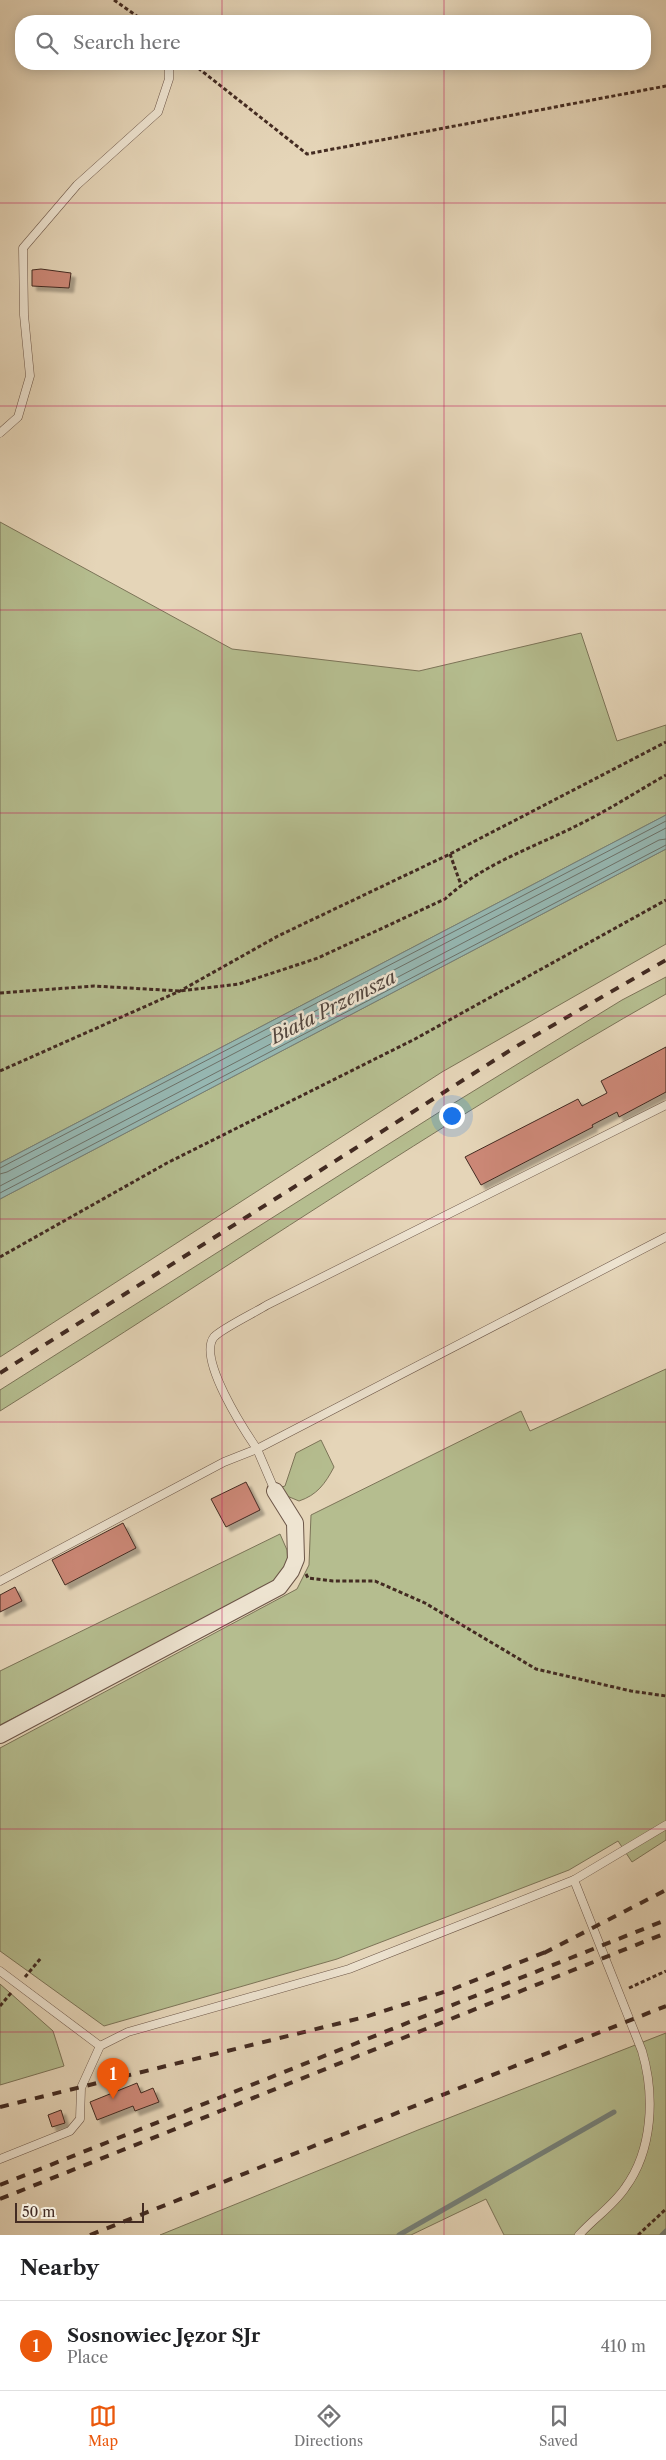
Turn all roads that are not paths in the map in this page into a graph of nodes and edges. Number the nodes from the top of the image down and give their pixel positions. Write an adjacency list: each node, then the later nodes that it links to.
1 (169, 70): 2 (lane)
2 (0, 434)
3 (666, 1105): 5 (lane)
4 (666, 1237): 5 (lane)
5 (256, 1449): 6 (lane); 7 (lane)
6 (275, 1491): 8 (street)
7 (0, 1581)
8 (0, 1735)
9 (666, 1825): 10 (lane)
10 (574, 1880): 12 (lane); 14 (lane)
11 (0, 1971): 12 (lane)
12 (100, 2046): 13 (lane)
13 (0, 2160)
14 (579, 2235)

